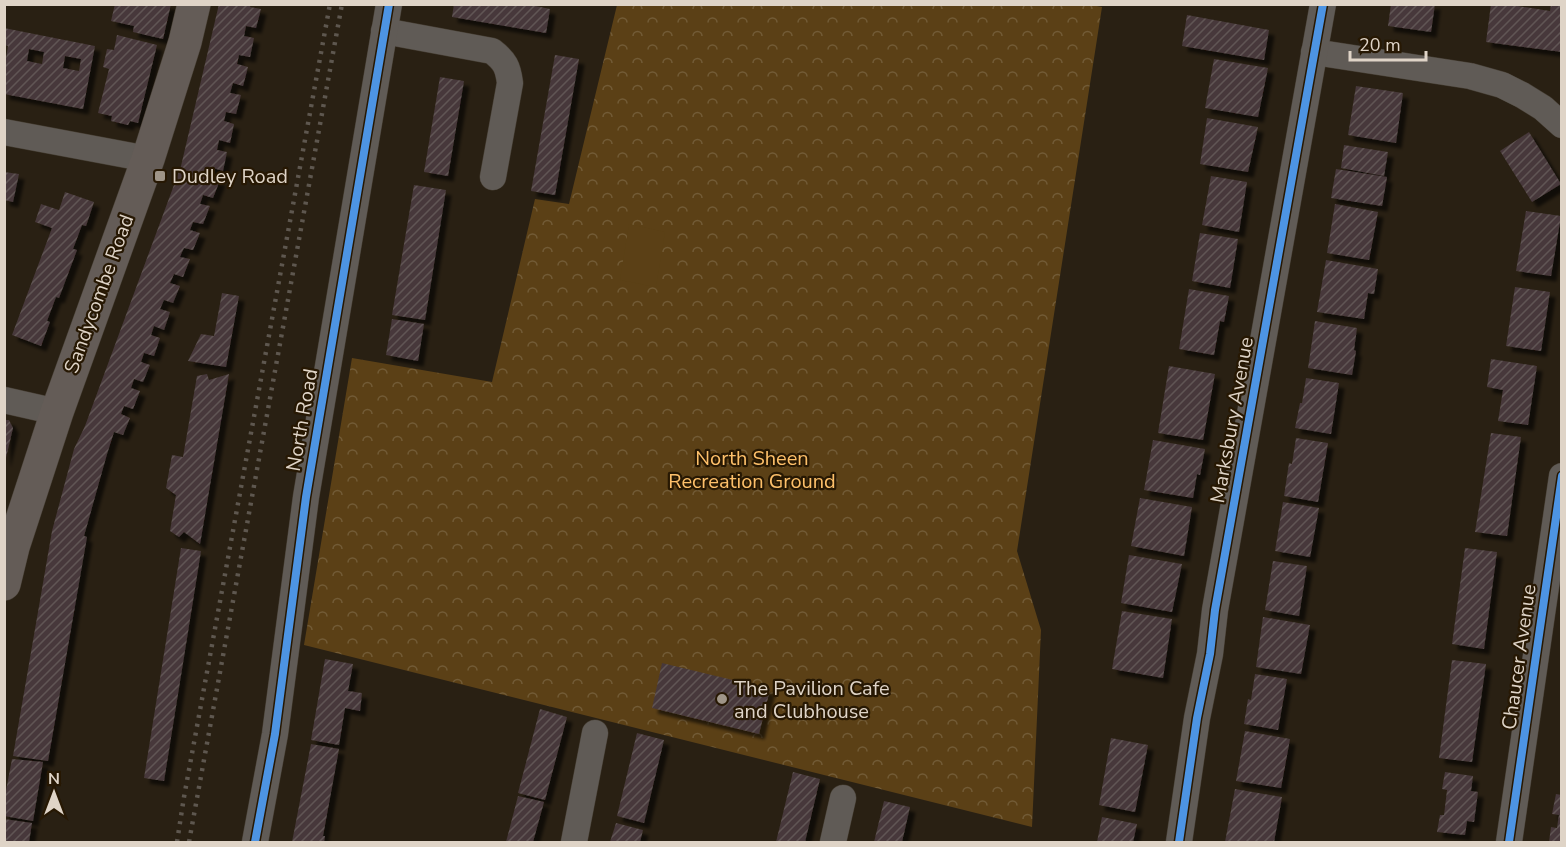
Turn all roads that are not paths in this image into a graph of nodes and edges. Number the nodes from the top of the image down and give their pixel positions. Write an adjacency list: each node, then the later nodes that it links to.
1 (194, 4): 8 (main road, Sandycombe Road)
2 (389, 4): 4 (street, North Road)
3 (1323, 4): 5 (street, Marksbury Avenue)
4 (384, 31): 9 (street); 16 (street, North Road)
5 (1314, 52): 6 (street); 19 (street, Marksbury Avenue)
6 (1562, 125)
7 (4, 132): 8 (street)
8 (148, 159): 11 (main road, Sandycombe Road)
9 (493, 177)
10 (4, 400): 11 (street)
11 (57, 412): 13 (main road, Sandycombe Road)
12 (1562, 476): 20 (street, Chaucer Avenue)
13 (4, 584)
14 (595, 733): 17 (street)
15 (843, 798): 18 (street)
16 (255, 843)
17 (574, 843)
18 (833, 843)
19 (1179, 843)
20 (1509, 843)

